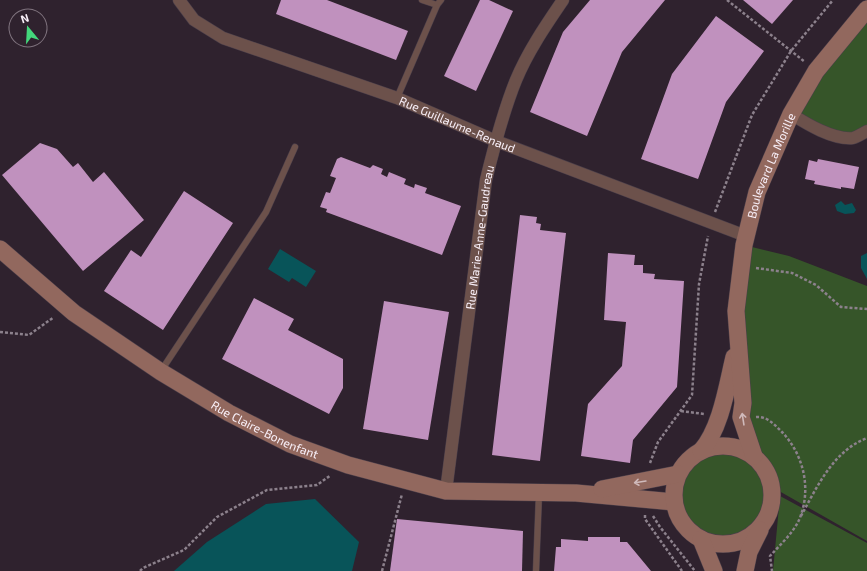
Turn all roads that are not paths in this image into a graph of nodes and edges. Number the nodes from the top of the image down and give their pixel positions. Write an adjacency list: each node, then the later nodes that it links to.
1 (179, 0): 6 (street, Rue Guillaume-Renaud)
2 (422, 0): 4 (lane)
3 (563, 0): 9 (street, Rue Marie-Anne-Gaudreau)
4 (439, 3): 6 (lane)
5 (867, 9): 7 (street, Boulevard La Morille)
6 (397, 98): 9 (street, Rue Guillaume-Renaud)
7 (791, 114): 8 (street); 11 (street, Boulevard La Morille)
8 (867, 131)
9 (496, 141): 11 (street, Rue Guillaume-Renaud); 18 (street, Rue Marie-Anne-Gaudreau)
10 (295, 146): 14 (lane)
11 (746, 236): 13 (street, Boulevard La Morille)
12 (0, 249): 14 (street, Rue Claire-Bonenfant)
13 (738, 346): 15 (street, Boulevard La Morille); 16 (street, Boulevard La Morille, one-way to 13)
14 (161, 372): 18 (street, Rue Claire-Bonenfant)
15 (701, 450): 16 (street); 17 (street)
16 (754, 456): 22 (street)
17 (678, 474): 20 (street, Rue Claire-Bonenfant, one-way to 20); 21 (street)
18 (446, 491): 19 (street, Rue Claire-Bonenfant)
19 (539, 492): 20 (street, Rue Claire-Bonenfant); 24 (lane)
20 (576, 493): 21 (street, Rue Claire-Bonenfant)
21 (674, 502): 23 (street)
22 (763, 524): 23 (street); 26 (street)
23 (701, 540): 25 (street)
24 (536, 571)
25 (714, 571)
26 (745, 571)

